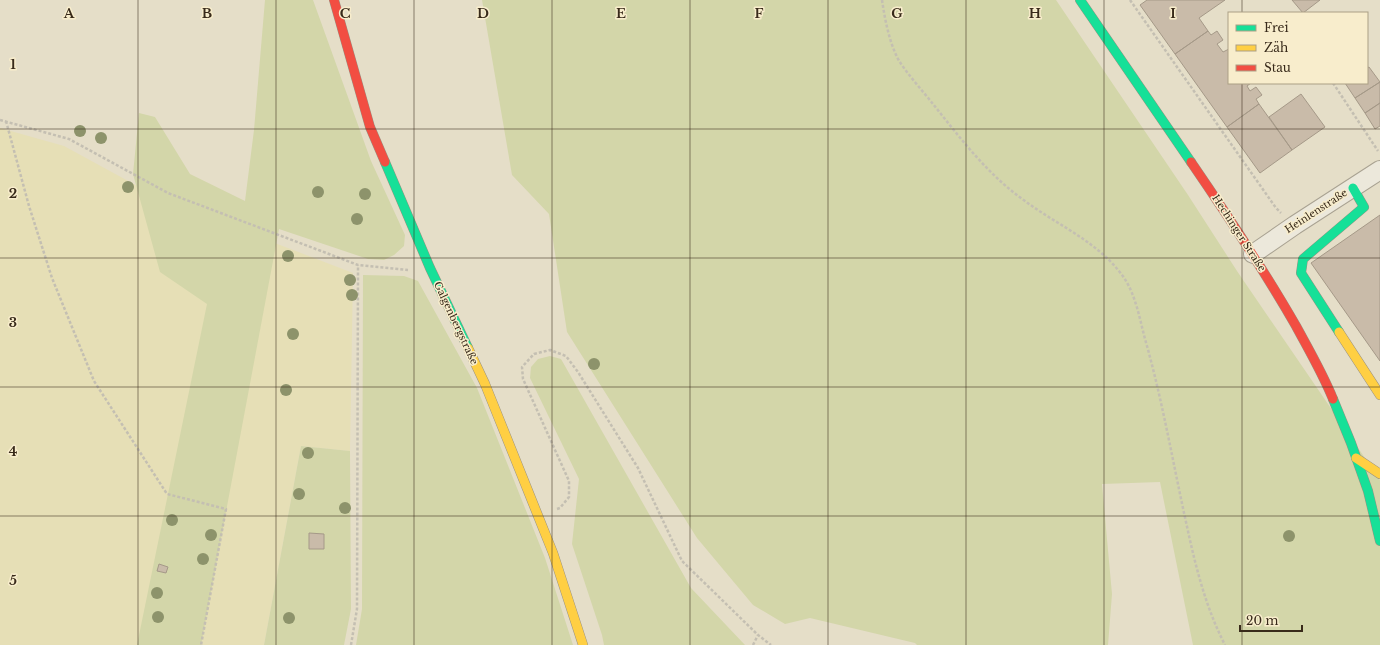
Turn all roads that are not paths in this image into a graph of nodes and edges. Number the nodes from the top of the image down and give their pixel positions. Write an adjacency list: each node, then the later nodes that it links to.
1 (334, 0): 12 (street, Galgenbergstraße)
2 (1080, 0): 5 (street, Hechinger Straße)
3 (1380, 170): 4 (street, Heinlenstraße)
4 (1353, 188): 5 (street, Heinlenstraße); 6 (street)
5 (1253, 254): 7 (street, Hechinger Straße)
6 (1380, 395)
7 (1356, 458): 8 (street); 9 (street, Hechinger Straße)
8 (1380, 474)
9 (1371, 504): 10 (street); 11 (street, Hechinger Straße)
10 (1380, 510)
11 (1380, 541)
12 (583, 645)

